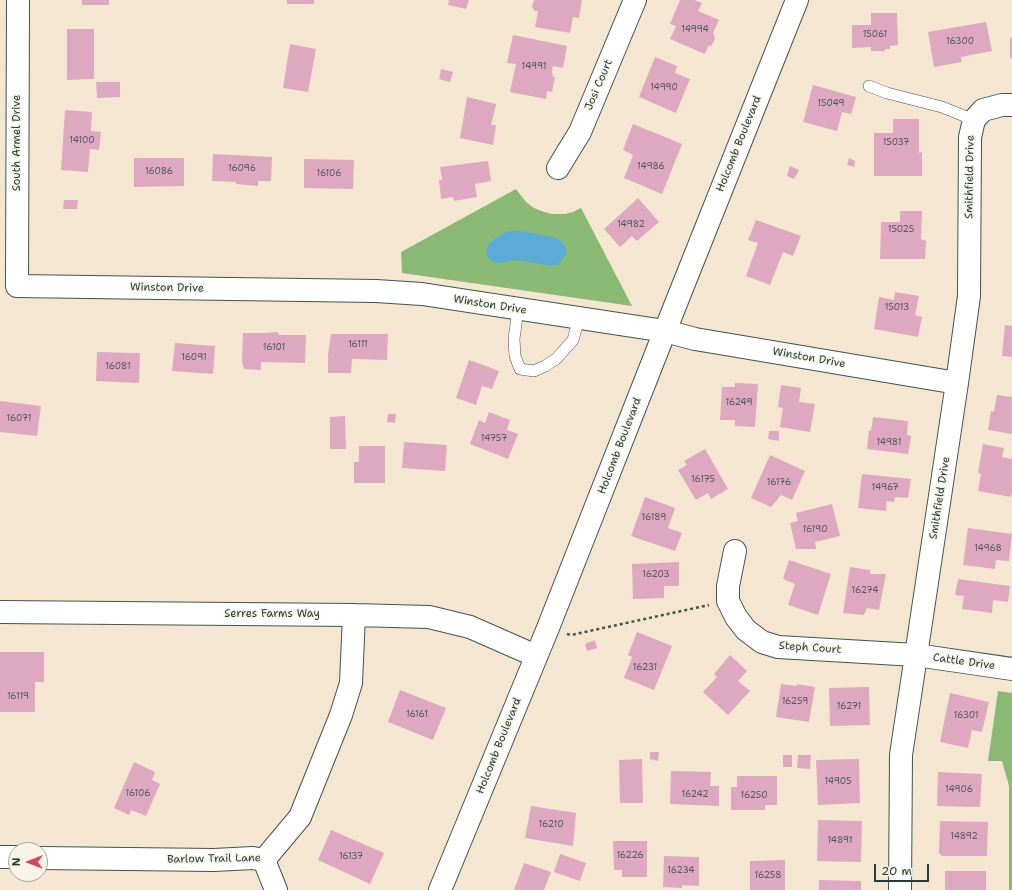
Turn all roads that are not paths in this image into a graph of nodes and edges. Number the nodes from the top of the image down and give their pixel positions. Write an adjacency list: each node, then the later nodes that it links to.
1 (18, 0): 8 (street, South Armel Drive)
2 (635, 0): 7 (street, Josi Court)
3 (797, 0): 11 (street, Holcomb Boulevard)
4 (869, 86): 6 (lane)
5 (1012, 105): 6 (street)
6 (978, 115): 12 (street, Smithfield Drive)
7 (558, 168)
8 (16, 286): 9 (street, Winston Drive)
9 (518, 309): 10 (street, Winston Drive); 10 (lane)
10 (579, 318): 11 (street, Winston Drive)
11 (665, 331): 12 (street, Winston Drive); 17 (street, Holcomb Boulevard)
12 (957, 383): 16 (street, Smithfield Drive)
13 (734, 551): 16 (street, Steph Court)
14 (0, 612): 15 (street, Serres Farms Way)
15 (354, 614): 17 (street, Serres Farms Way); 20 (street, Barlow Trail Lane)
16 (916, 655): 18 (street, Cattle Drive); 23 (street, Smithfield Drive)
17 (536, 656): 22 (street, Holcomb Boulevard)
18 (1012, 669)
19 (48, 858): 20 (street, Barlow Trail Lane)
20 (264, 860): 21 (street)
21 (276, 890)
22 (440, 890)
23 (900, 890)

